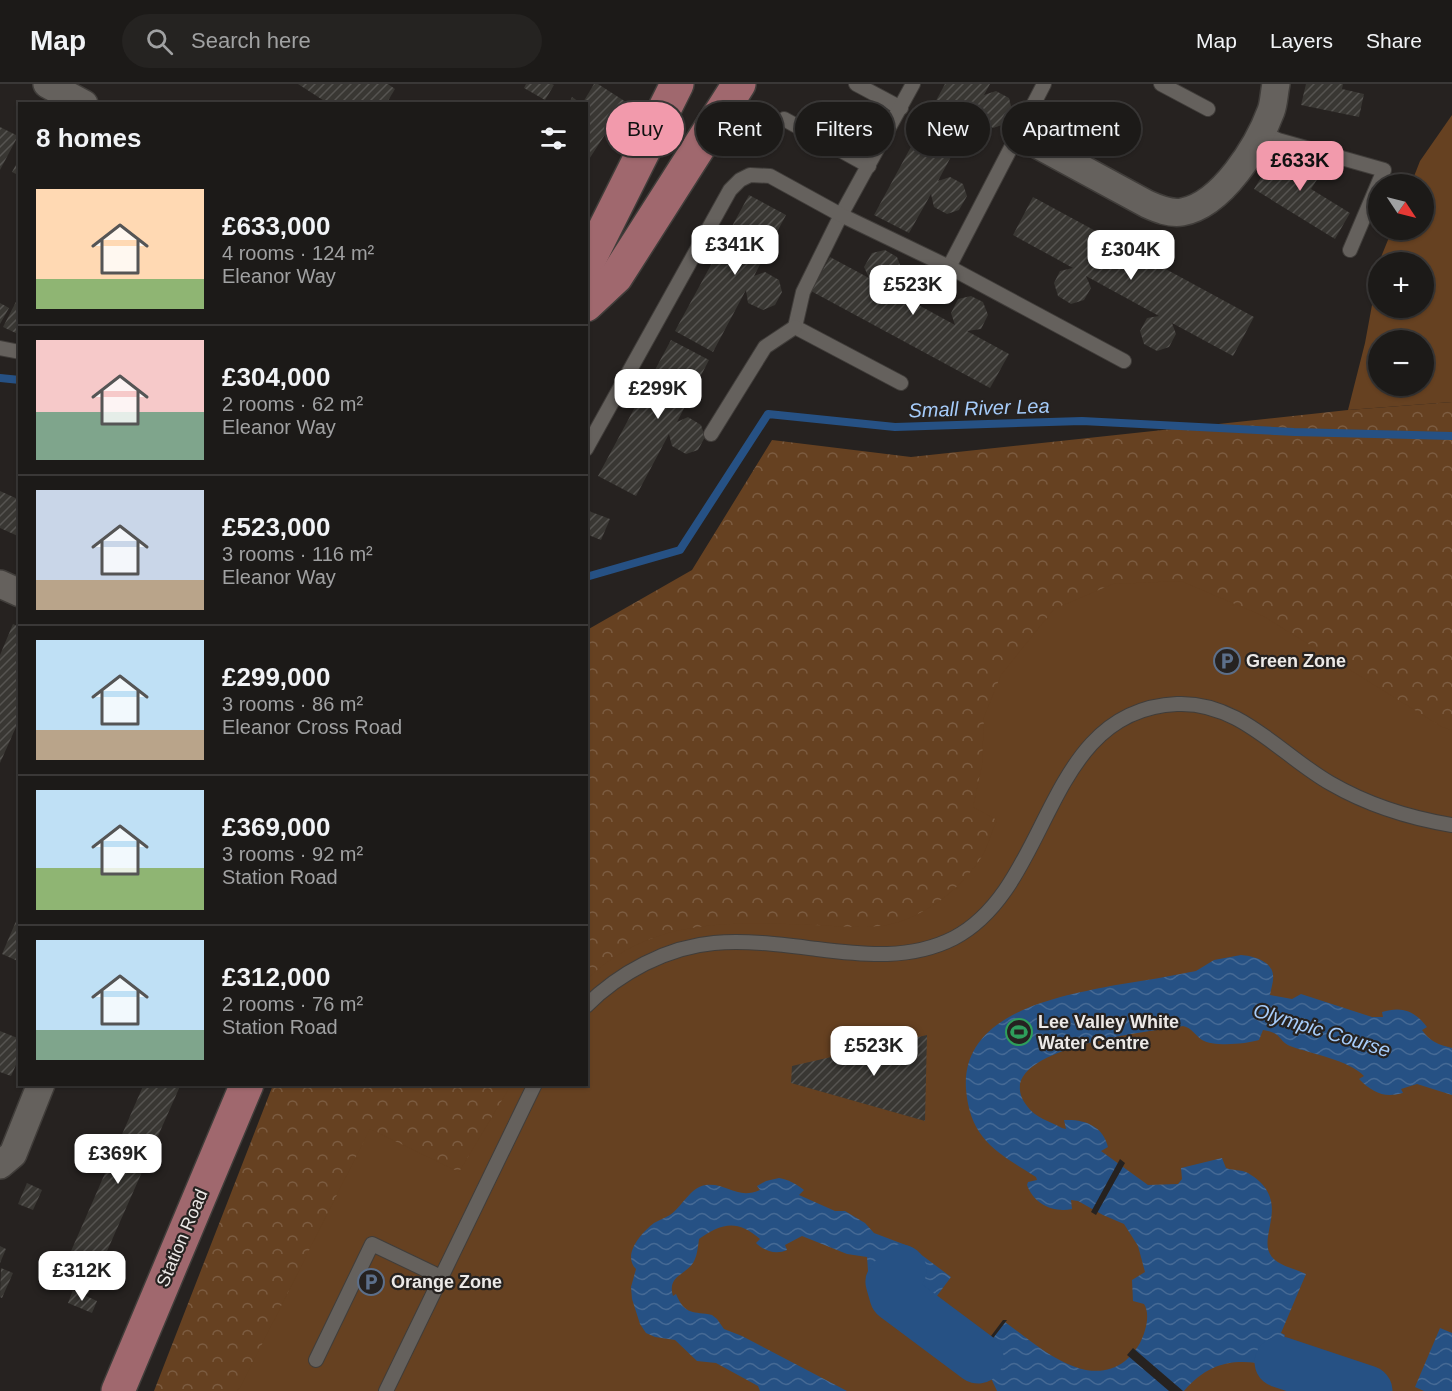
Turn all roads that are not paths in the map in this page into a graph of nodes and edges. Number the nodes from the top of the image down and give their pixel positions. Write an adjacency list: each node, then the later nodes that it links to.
1 (47, 84): 9 (street)
2 (677, 84): 20 (main road)
3 (739, 84): 22 (main road)
4 (856, 84): 11 (lane)
5 (913, 84): 11 (lane)
6 (1044, 84): 10 (lane)
7 (1161, 84): 12 (lane)
8 (1276, 84): 14 (street)
9 (80, 102)
10 (1034, 102)
11 (901, 108): 17 (lane)
12 (1208, 109)
13 (784, 118): 17 (lane)
14 (1262, 132): 16 (street); 19 (lane)
15 (1006, 156): 21 (lane)
16 (1058, 156)
17 (869, 166): 18 (lane)
18 (841, 215): 21 (lane); 23 (lane); 29 (lane)
19 (1350, 250)
20 (588, 260)
21 (949, 267): 26 (lane)
22 (588, 303)
23 (795, 327): 27 (lane); 28 (lane)
24 (0, 348): 25 (lane)
25 (18, 352)
26 (1124, 361)
27 (900, 383)
28 (711, 434)
29 (588, 445)
30 (0, 584): 31 (street)
31 (18, 592)
32 (1452, 825): 33 (lane)
33 (588, 1004)
34 (40, 1086): 37 (street)
35 (246, 1086): 40 (main road, Station Road)
36 (534, 1086): 38 (lane)
37 (0, 1165)
38 (441, 1277): 39 (lane); 41 (lane)
39 (316, 1360)
40 (118, 1391)
41 (386, 1391)

